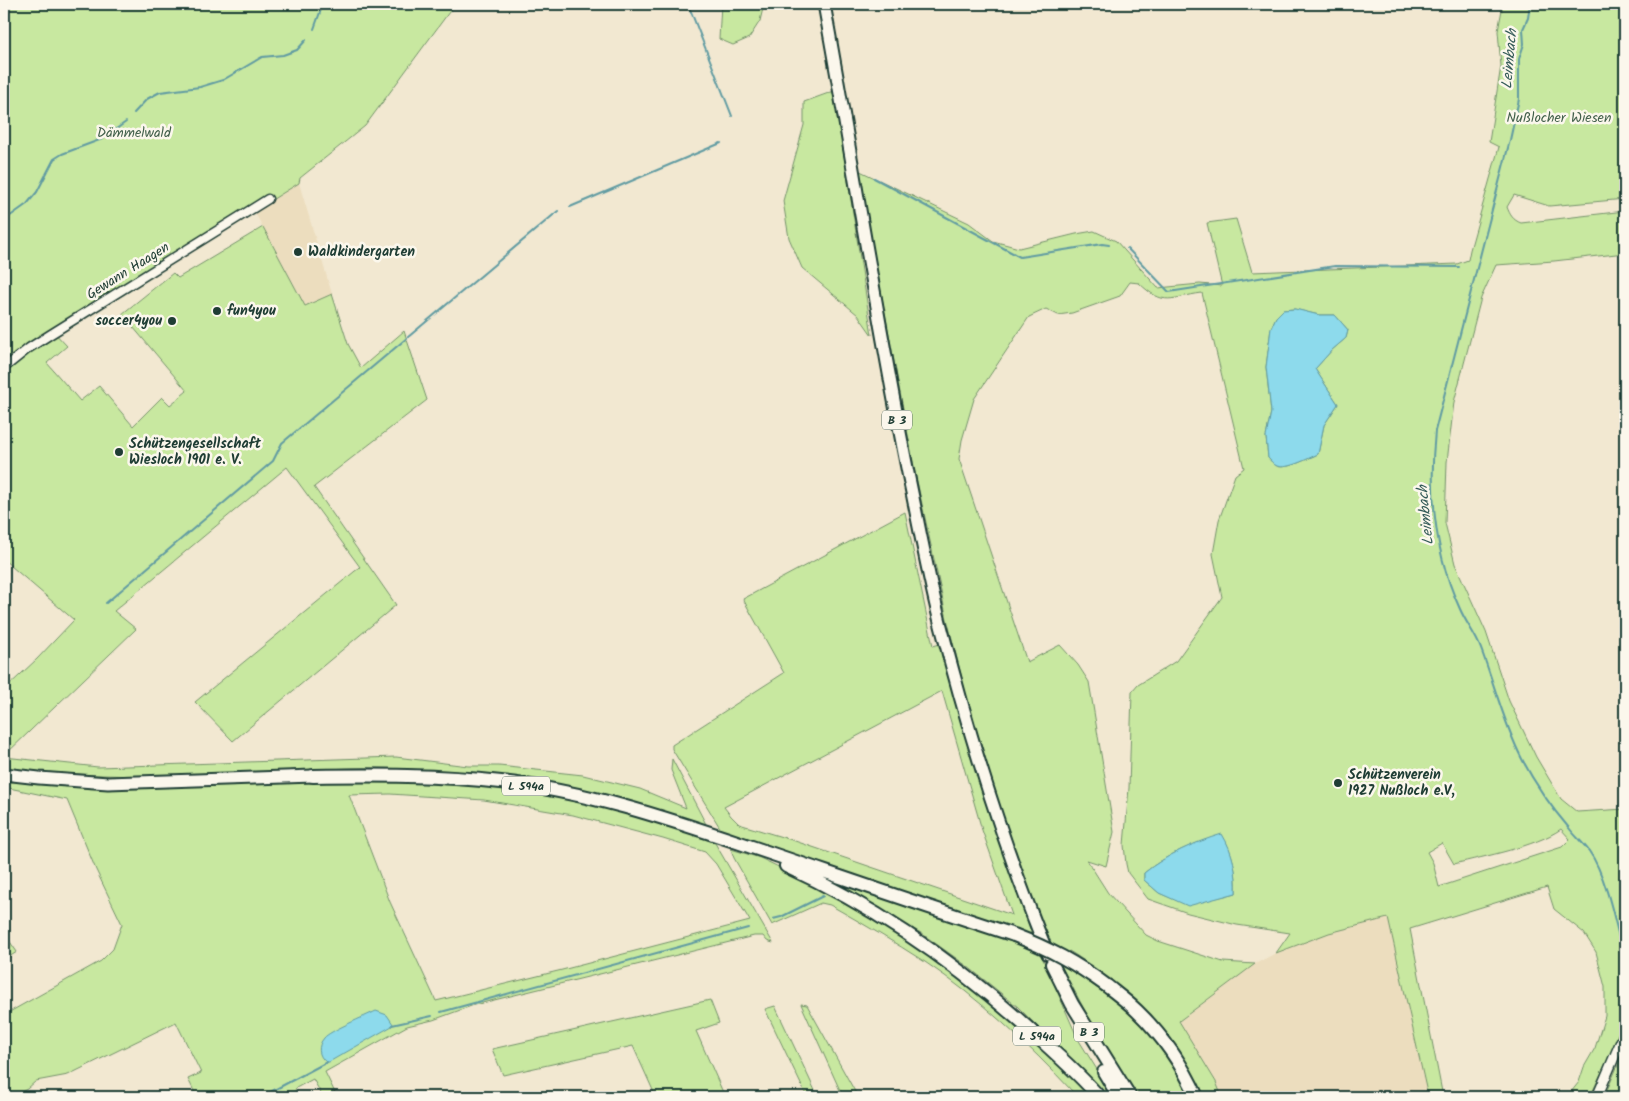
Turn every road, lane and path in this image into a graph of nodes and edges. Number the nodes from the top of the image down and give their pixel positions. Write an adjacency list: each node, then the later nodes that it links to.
1 (824, 4): 7 (main road, B 3)
2 (268, 199): 3 (street, Gewann Haagen)
3 (4, 368)
4 (4, 774): 5 (main road, L 594a)
5 (313, 776): 6 (highway, L 594a)
6 (732, 840): 9 (highway, L 594a); 12 (highway, L 594a, bridge)
7 (1052, 964): 10 (highway, B 3); 11 (highway, B 3)
8 (1625, 1032): 13 (street)
9 (1099, 1097)
10 (1118, 1097)
11 (1130, 1097)
12 (1197, 1097)
13 (1597, 1097)

